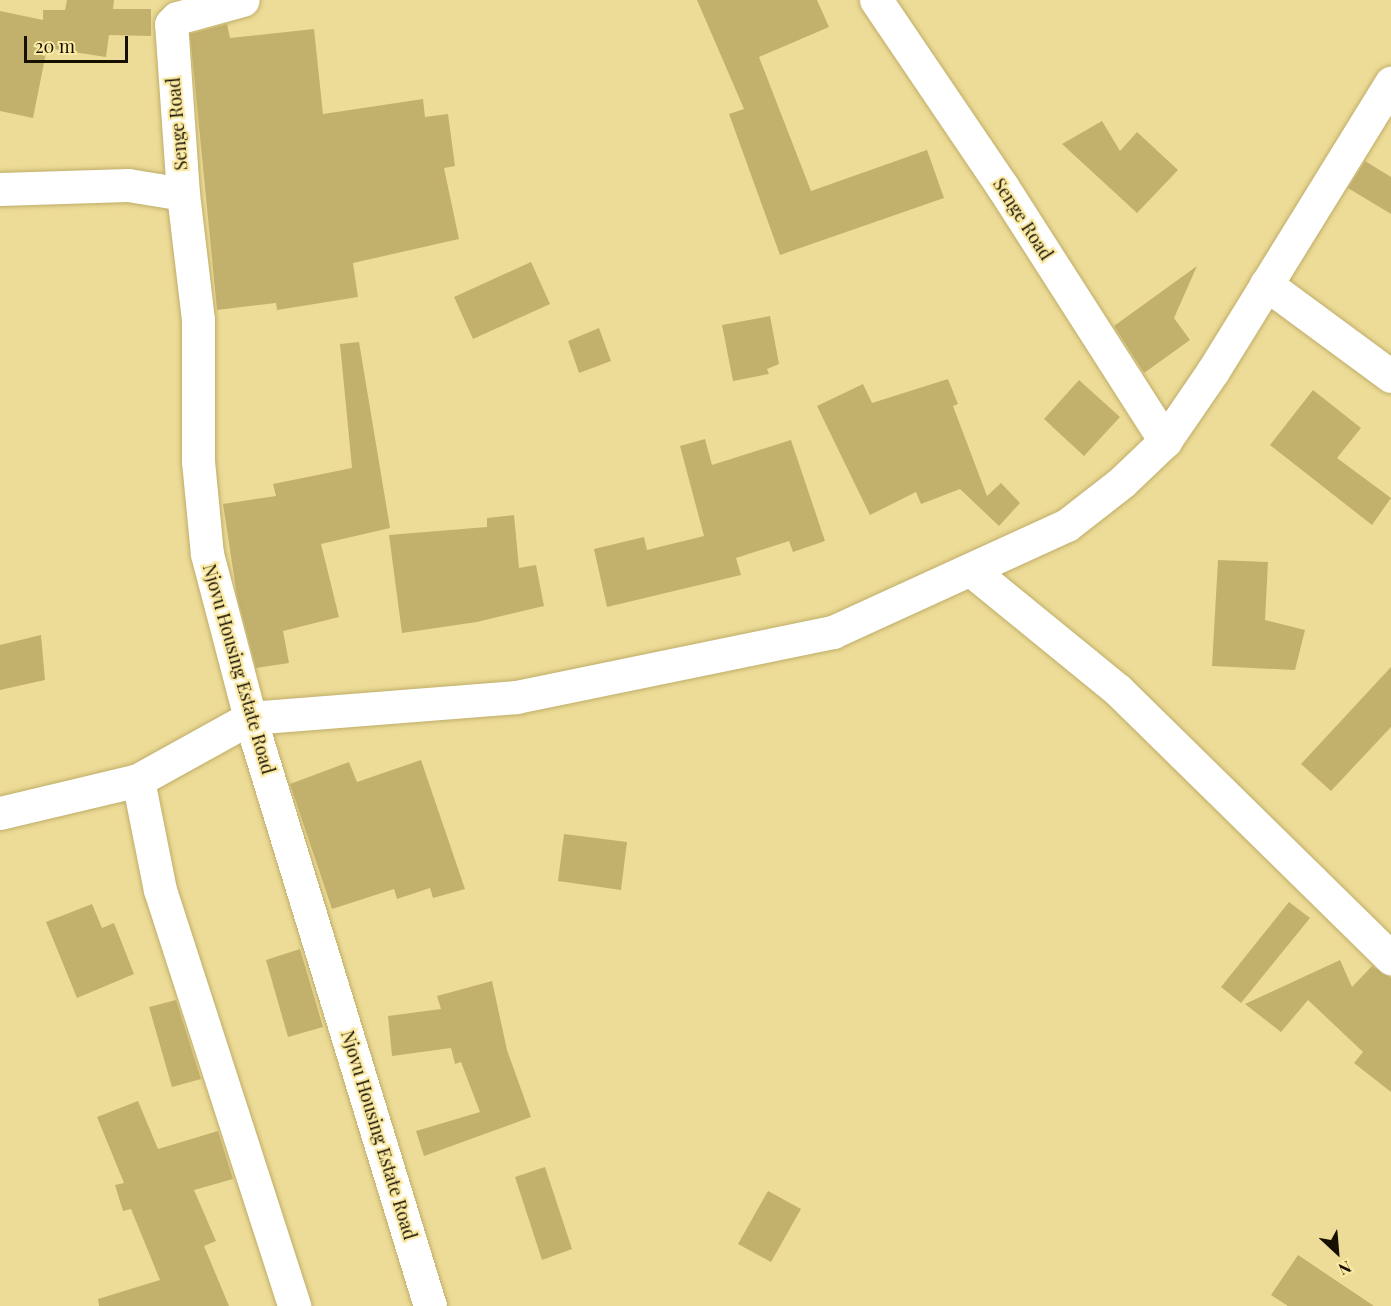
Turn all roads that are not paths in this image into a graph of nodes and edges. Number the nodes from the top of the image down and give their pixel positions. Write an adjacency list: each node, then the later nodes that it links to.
1 (243, 0): 5 (street, Senge Road)
2 (876, 0): 8 (street, Senge Road)
3 (1391, 83): 6 (street)
4 (0, 189): 5 (street)
5 (183, 194): 10 (street, Njovu Housing Estate Road)
6 (1266, 284): 7 (street); 8 (street)
7 (1391, 376)
8 (1165, 441): 9 (street)
9 (972, 571): 10 (street); 13 (street)
10 (250, 718): 11 (street); 15 (street, Njovu Housing Estate Road)
11 (138, 780): 12 (street); 14 (street)
12 (0, 813)
13 (1391, 958)
14 (294, 1306)
15 (430, 1306)

